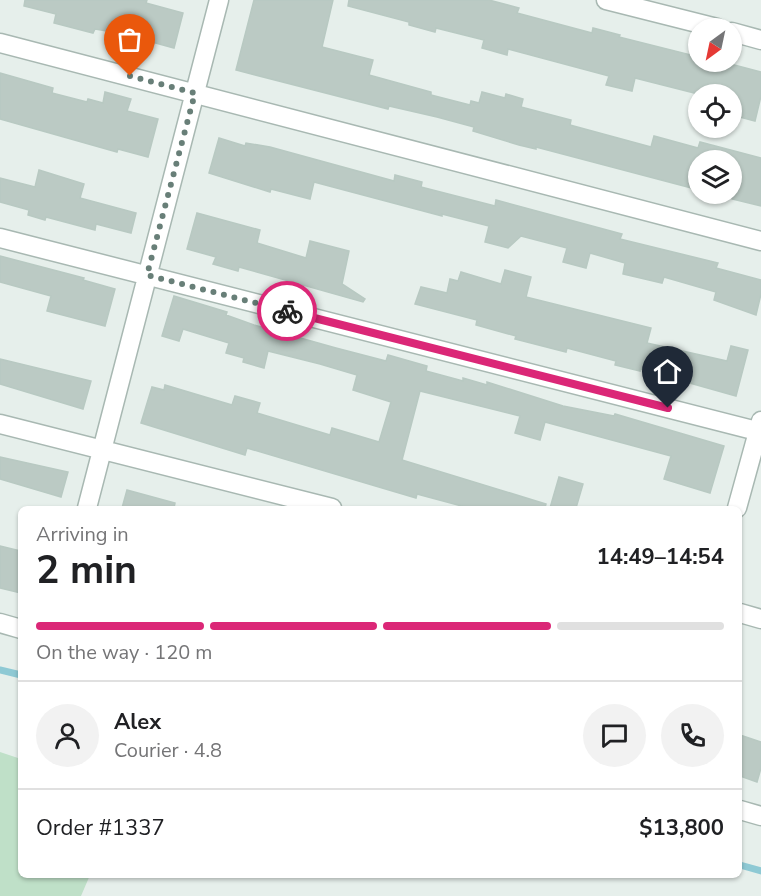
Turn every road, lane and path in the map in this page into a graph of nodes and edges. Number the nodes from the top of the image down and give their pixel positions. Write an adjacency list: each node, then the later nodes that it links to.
1 (219, 0): 7 (street)
2 (606, 0): 3 (street)
3 (688, 21)
4 (742, 35): 5 (street)
5 (761, 40)
6 (0, 42): 7 (street)
7 (195, 93): 9 (street); 10 (street)
8 (0, 238): 10 (street)
9 (761, 242)
10 (147, 275): 12 (street); 13 (street)
11 (0, 424): 13 (street)
12 (760, 427): 16 (street)
13 (102, 449): 14 (street); 15 (street)
14 (88, 506)
15 (325, 506)
16 (739, 506)
17 (742, 614): 18 (street)
18 (761, 619)
19 (0, 623): 20 (street)
20 (18, 628)
21 (742, 811): 22 (street)
22 (761, 816)

